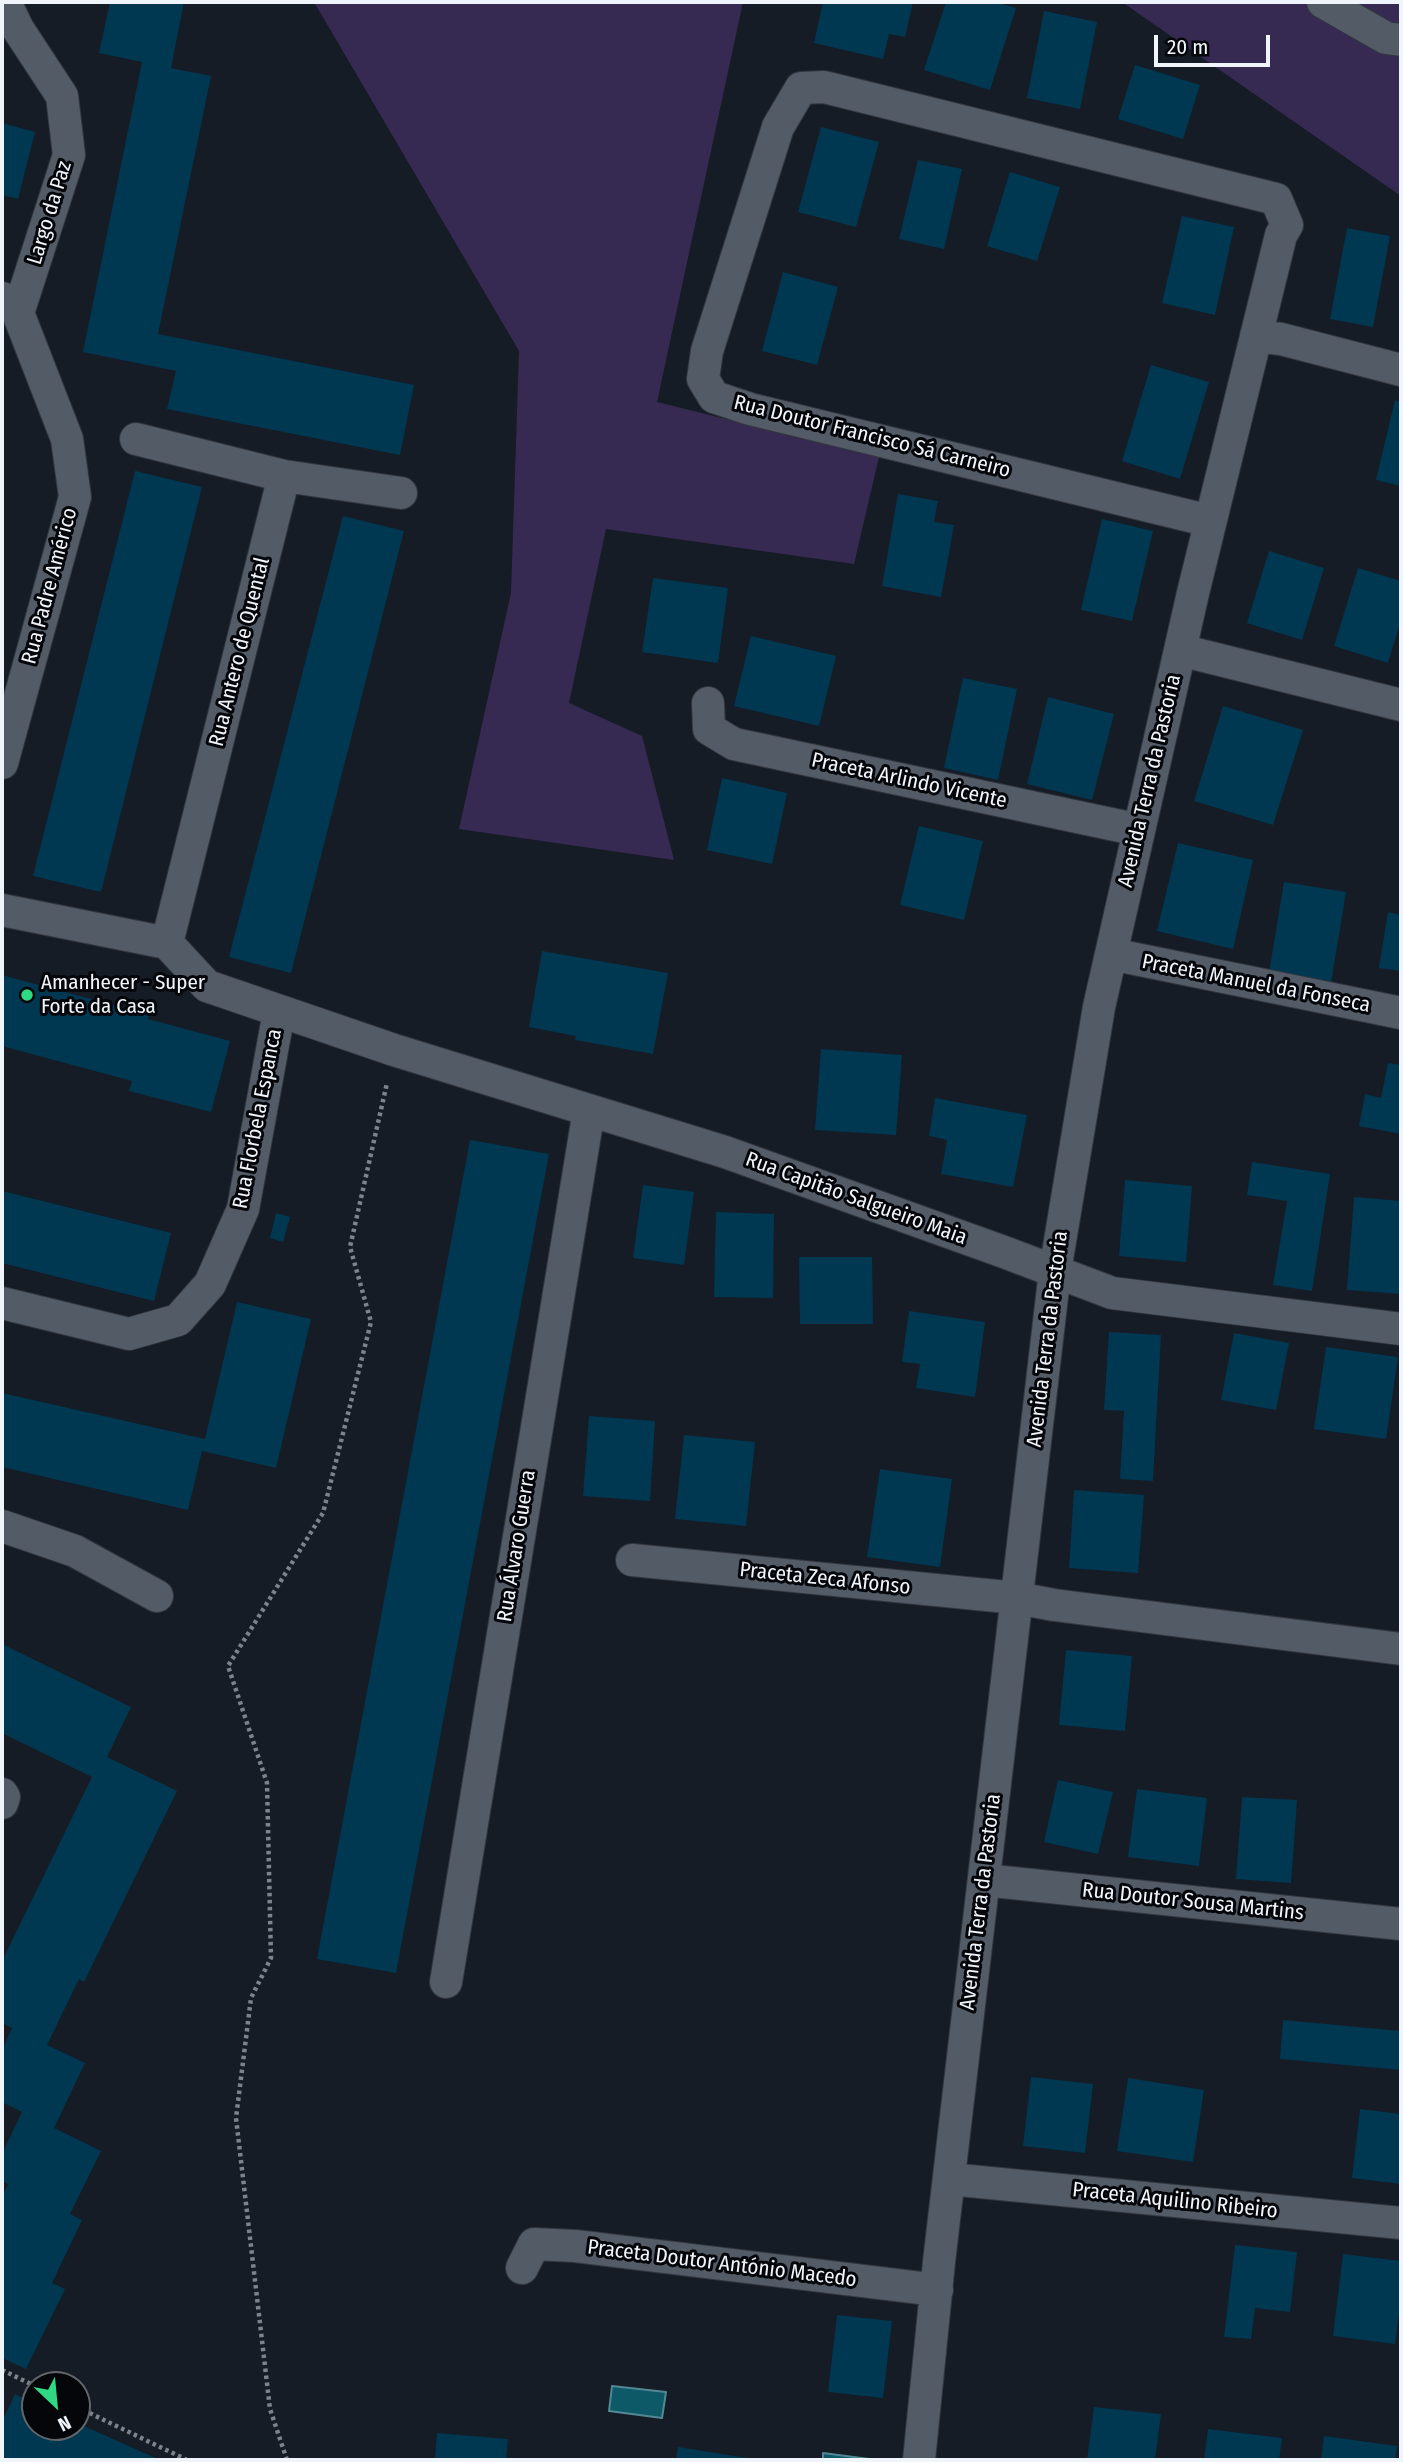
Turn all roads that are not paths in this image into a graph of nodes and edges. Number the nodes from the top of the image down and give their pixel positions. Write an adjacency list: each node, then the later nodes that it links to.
1 (5, 2): 5 (street, Largo da Paz)
2 (1323, 2): 3 (street)
3 (1401, 40)
4 (1281, 235): 6 (street, Avenida Terra da Pastoria); 11 (street, Rua Doutor Francisco Sá Carneiro)
5 (10, 305): 15 (street, Rua Padre Américo)
6 (1256, 336): 7 (street); 11 (street, Avenida Terra da Pastoria)
7 (1401, 370)
8 (136, 439): 9 (street)
9 (284, 476): 10 (street); 18 (street, Rua Antero de Quental)
10 (401, 493)
11 (1210, 521): 12 (street, Avenida Terra da Pastoria)
12 (1180, 650): 14 (street); 16 (street, Avenida Terra da Pastoria)
13 (708, 702): 16 (street, Praceta Arlindo Vicente)
14 (1401, 705)
15 (2, 763)
16 (1139, 830): 19 (street, Avenida Terra da Pastoria)
17 (2, 910): 18 (street)
18 (167, 943): 20 (street, Rua Florbela Espanca)
19 (1111, 954): 21 (street, Praceta Manuel da Fonseca); 24 (street, Avenida Terra da Pastoria)
20 (279, 1012): 22 (street, Rua Florbela Espanca); 25 (street, Rua Florbela Espanca)
21 (1401, 1013)
22 (320, 1025): 23 (street, Rua Capitão Salgueiro Maia)
23 (589, 1110): 24 (street, Rua Capitão Salgueiro Maia); 36 (street, Rua Álvaro Guerra)
24 (1055, 1271): 26 (street, Rua Capitão Salgueiro Maia); 30 (street, Avenida Terra da Pastoria)
25 (2, 1303)
26 (1401, 1329)
27 (2, 1526): 29 (street)
28 (632, 1560): 30 (street, Praceta Zeca Afonso)
29 (157, 1596)
30 (1017, 1598): 31 (street); 34 (street, Avenida Terra da Pastoria)
31 (1401, 1648)
32 (2, 1794): 33 (street)
33 (2, 1803)
34 (984, 1880): 35 (street, Rua Doutor Sousa Martins); 37 (street, Avenida Terra da Pastoria)
35 (1401, 1924)
36 (446, 1982)
37 (949, 2179): 38 (street, Praceta Aquilino Ribeiro); 40 (street, Avenida Terra da Pastoria)
38 (1401, 2223)
39 (522, 2268): 40 (street, Praceta Doutor António Macedo)
40 (937, 2290): 41 (street, Avenida Terra da Pastoria)
41 (919, 2460)

